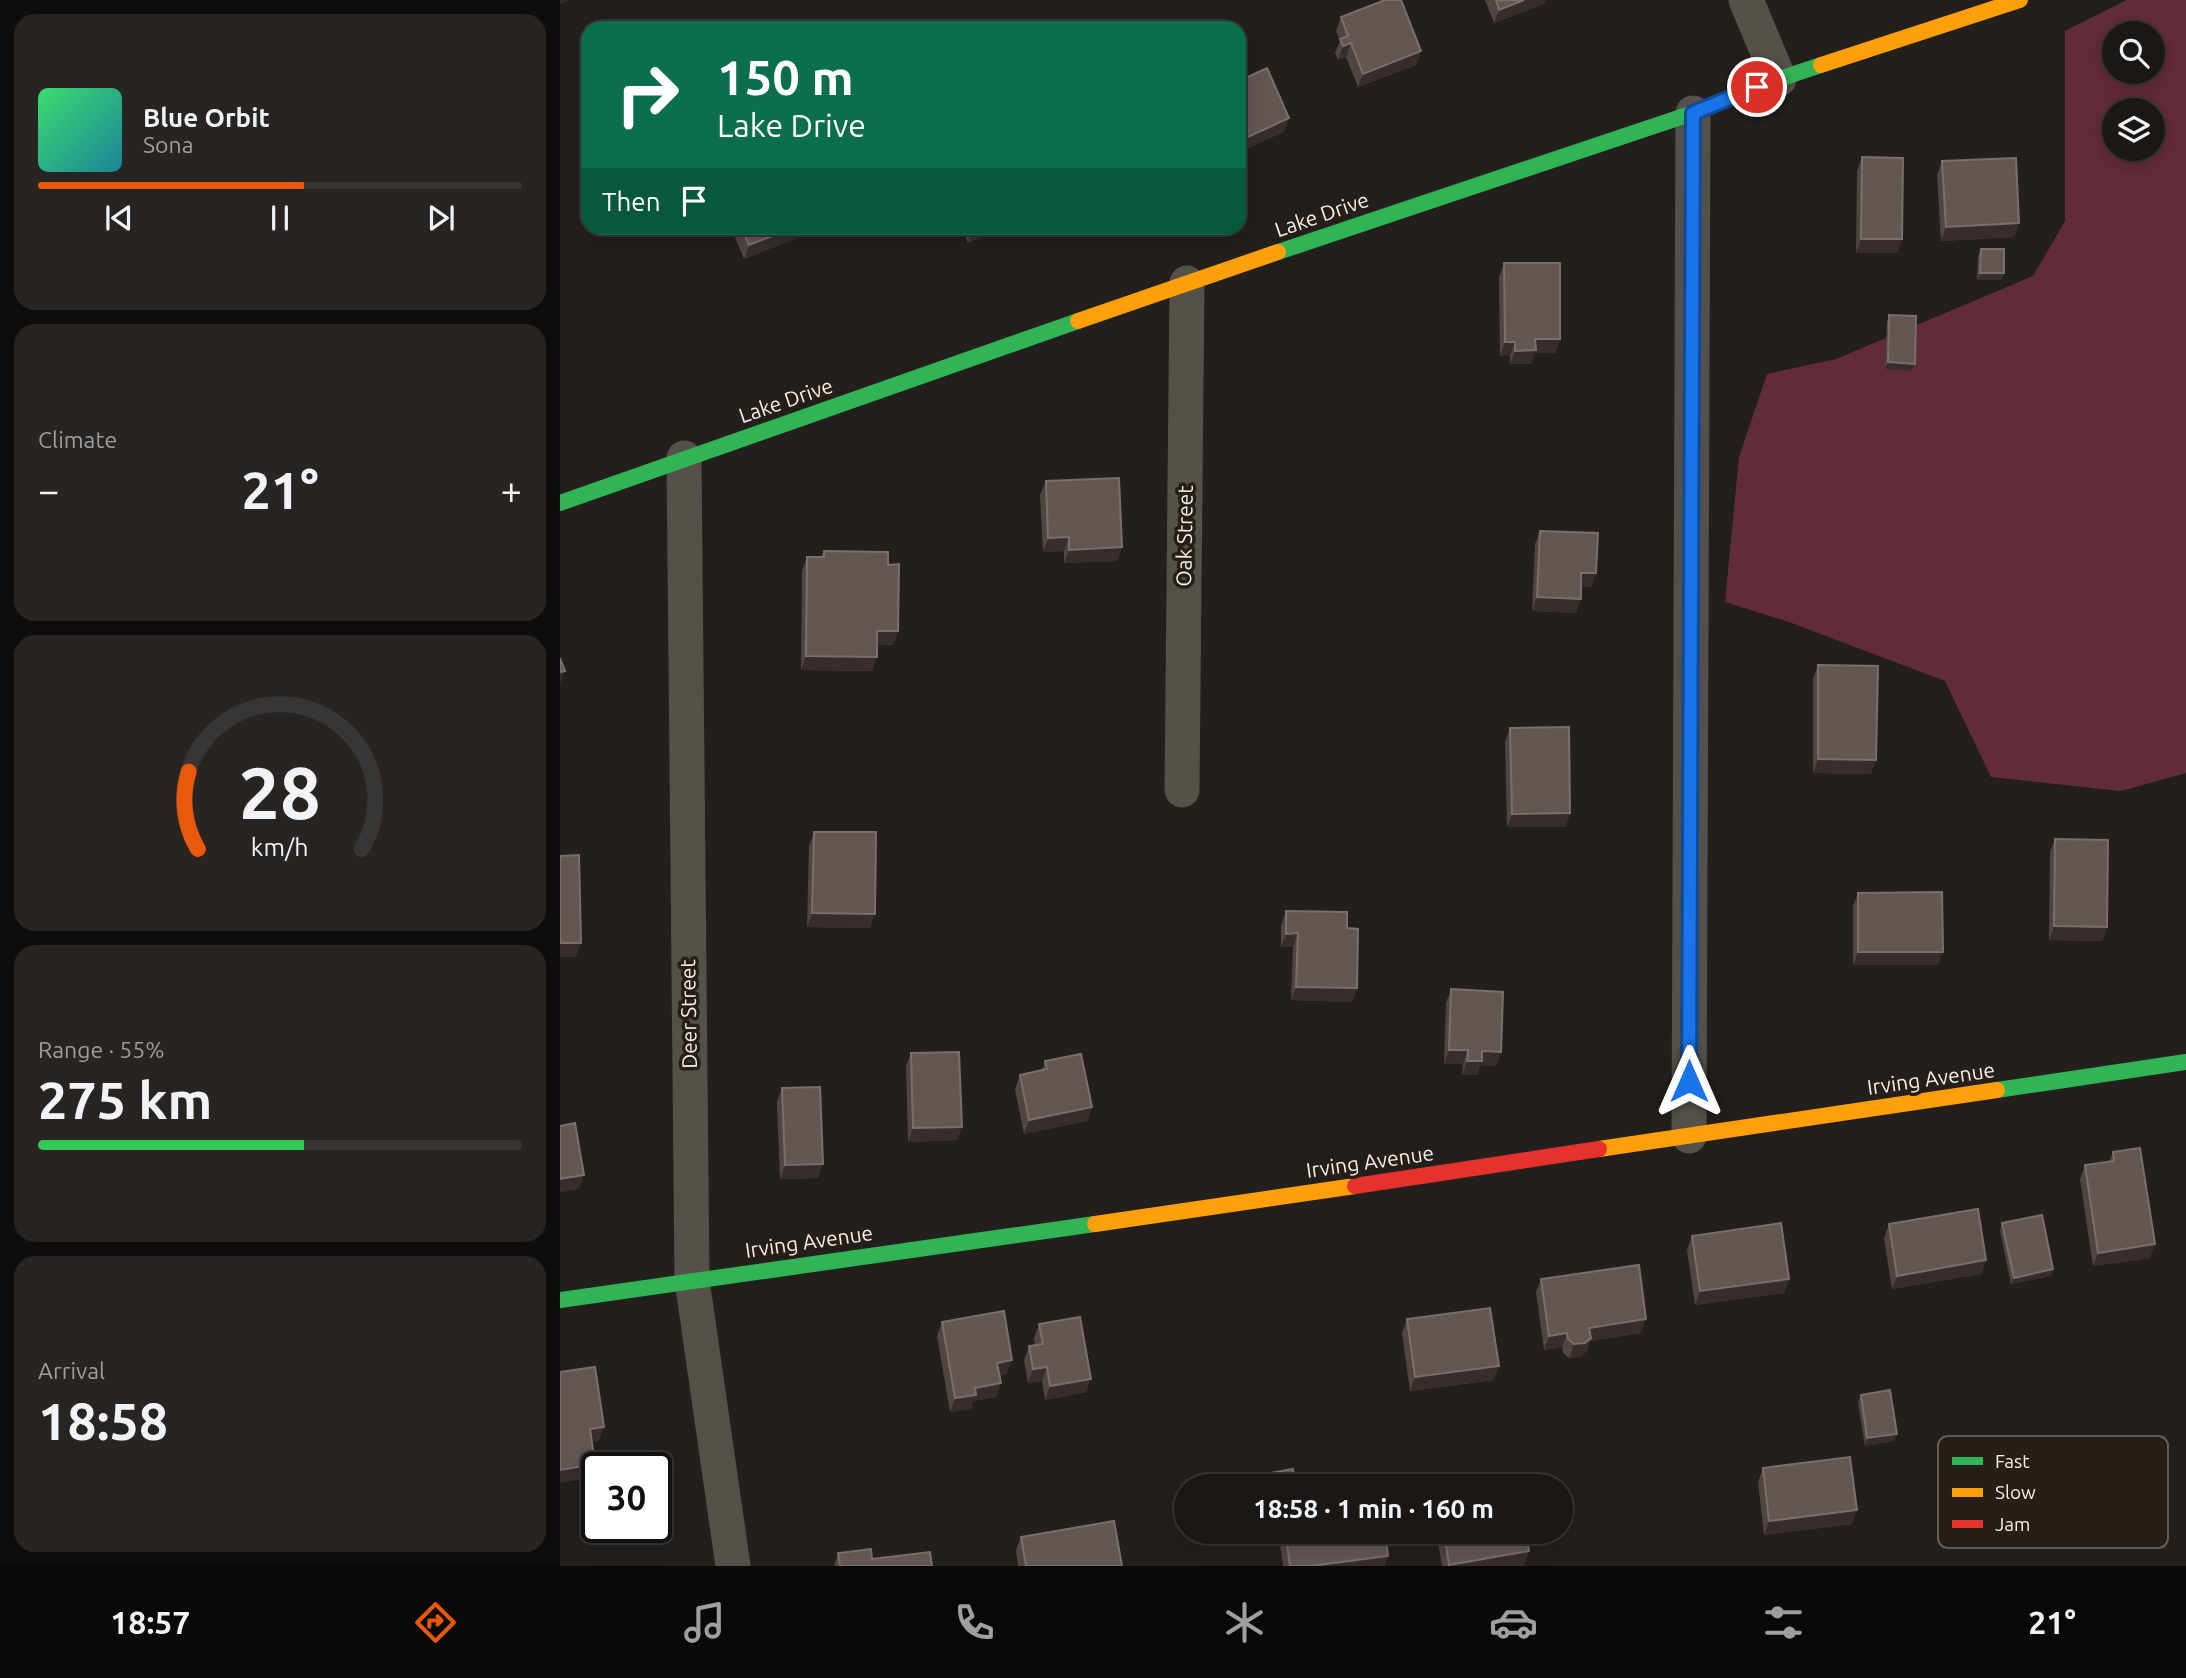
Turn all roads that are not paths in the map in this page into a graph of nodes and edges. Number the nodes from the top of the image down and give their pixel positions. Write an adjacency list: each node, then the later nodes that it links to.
1 (1746, 0): 3 (street)
2 (2020, 0): 3 (street, Lake Drive)
3 (1779, 79): 4 (street, Lake Drive)
4 (1693, 113): 5 (street, Lake Drive); 10 (street)
5 (1187, 283): 6 (street, Lake Drive); 8 (street, Oak Street)
6 (684, 458): 7 (street, Lake Drive); 11 (street, Deer Street)
7 (560, 503)
8 (1182, 790)
9 (2186, 1062): 10 (street, Irving Avenue)
10 (1689, 1136): 11 (street, Irving Avenue)
11 (692, 1280): 12 (street, Irving Avenue); 13 (street, Deer Street)
12 (560, 1300)
13 (733, 1566)

